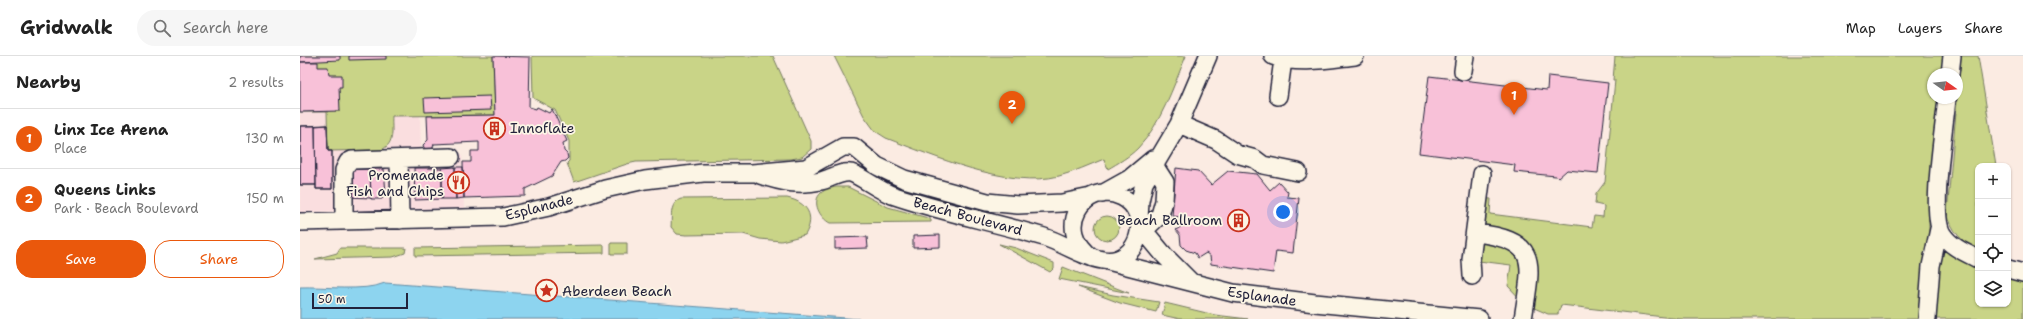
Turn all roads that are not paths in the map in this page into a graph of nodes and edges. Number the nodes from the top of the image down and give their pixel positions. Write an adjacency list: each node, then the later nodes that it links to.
1 (1208, 56): 8 (street)
2 (1355, 56): 4 (street)
3 (1952, 56): 5 (street)
4 (1278, 58): 6 (street)
5 (1951, 68)
6 (1278, 96)
7 (1946, 104): 22 (street)
8 (1179, 124): 11 (street); 14 (street)
9 (843, 147): 13 (street, Esplanade); 17 (street, Beach Boulevard)
10 (451, 157): 12 (street)
11 (1158, 158): 17 (street); 21 (street); 21 (street)
12 (399, 159): 18 (street); 19 (street)
13 (752, 172): 15 (street, Esplanade); 18 (street, Esplanade)
14 (1298, 172)
15 (844, 173): 25 (street, Beach Boulevard)
16 (1482, 174): 23 (street)
17 (1097, 195): 21 (street); 25 (street)
18 (400, 220): 19 (street, Esplanade)
19 (344, 221): 20 (street, Esplanade)
20 (300, 222)
21 (1141, 227): 25 (street); 29 (street, Esplanade)
22 (1939, 229): 24 (street); 32 (street)
23 (1475, 233): 28 (street); 31 (street)
24 (1975, 257)
25 (1098, 259): 29 (street, Esplanade)
26 (2011, 270): 27 (street)
27 (2023, 273)
28 (1472, 276)
29 (1190, 281): 30 (street, Esplanade)
30 (1478, 319)
31 (1523, 319)
32 (1927, 319)

